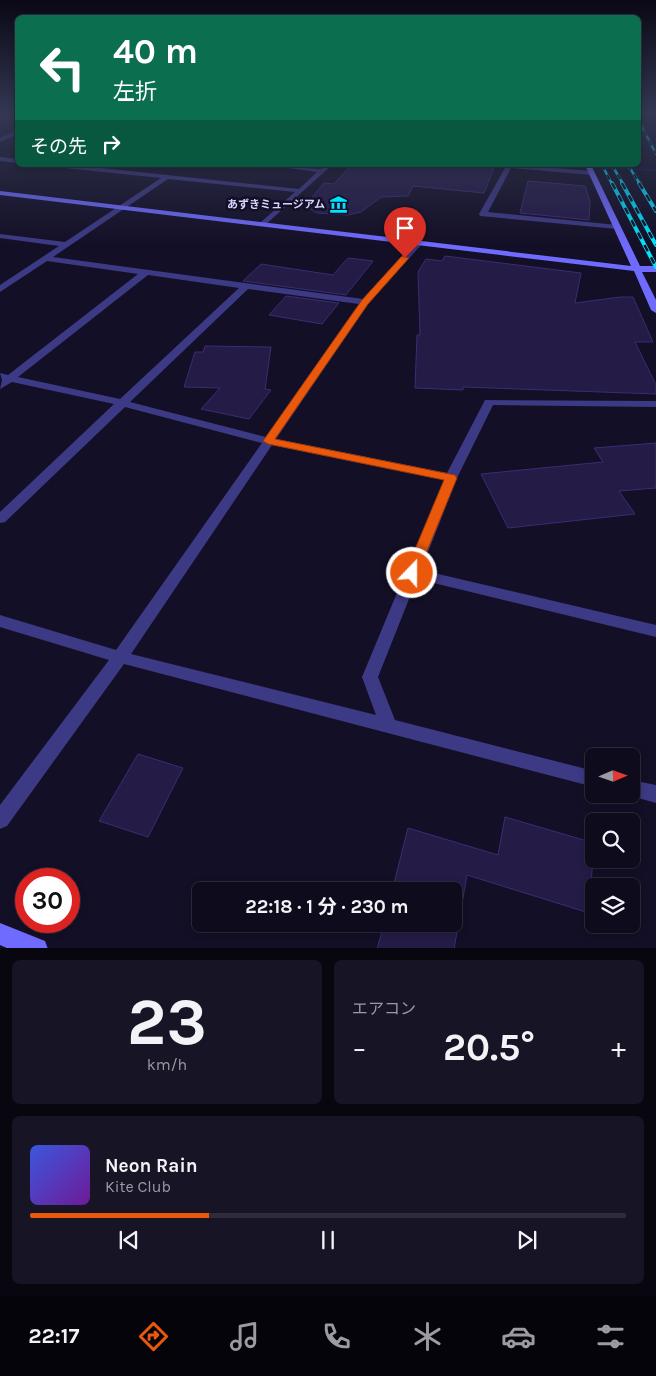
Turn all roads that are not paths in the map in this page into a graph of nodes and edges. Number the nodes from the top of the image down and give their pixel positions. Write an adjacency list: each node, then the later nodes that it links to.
1 (0, 159): 2 (street)
2 (15, 161)
3 (72, 167): 10 (street)
4 (114, 167): 10 (street)
5 (287, 167): 11 (street)
6 (327, 167): 11 (street)
7 (508, 167): 18 (street)
8 (521, 167): 12 (street)
9 (589, 167): 12 (street)
10 (107, 171): 13 (street)
11 (323, 171): 14 (street)
12 (592, 173): 18 (street)
13 (167, 177): 14 (street); 16 (street)
14 (300, 191): 17 (street)
15 (0, 193): 16 (street)
16 (124, 207): 17 (street); 21 (street)
17 (264, 224): 20 (street)
18 (617, 227): 23 (street)
19 (0, 236): 21 (street)
20 (418, 243): 23 (street); 28 (street)
21 (68, 245): 22 (street)
22 (47, 258): 25 (street); 27 (street)
23 (636, 268): 24 (street); 29 (street)
24 (656, 269)
25 (145, 273): 26 (street); 30 (street)
26 (245, 286): 28 (street); 32 (street)
27 (1, 288)
28 (365, 302): 34 (street)
29 (656, 310)
30 (6, 377): 31 (street); 32 (street)
31 (0, 386)
32 (123, 403): 34 (street); 36 (street)
33 (656, 404): 35 (street)
34 (268, 441): 35 (street); 40 (street)
35 (451, 478): 37 (street)
36 (0, 519)
37 (412, 573): 39 (street); 41 (street)
38 (0, 621): 40 (street)
39 (656, 631)
40 (120, 657): 41 (street); 45 (street)
41 (388, 726): 42 (street)
42 (585, 777)
43 (640, 790): 44 (street)
44 (656, 794)
45 (0, 820)
46 (0, 934): 47 (street)
47 (37, 948)

